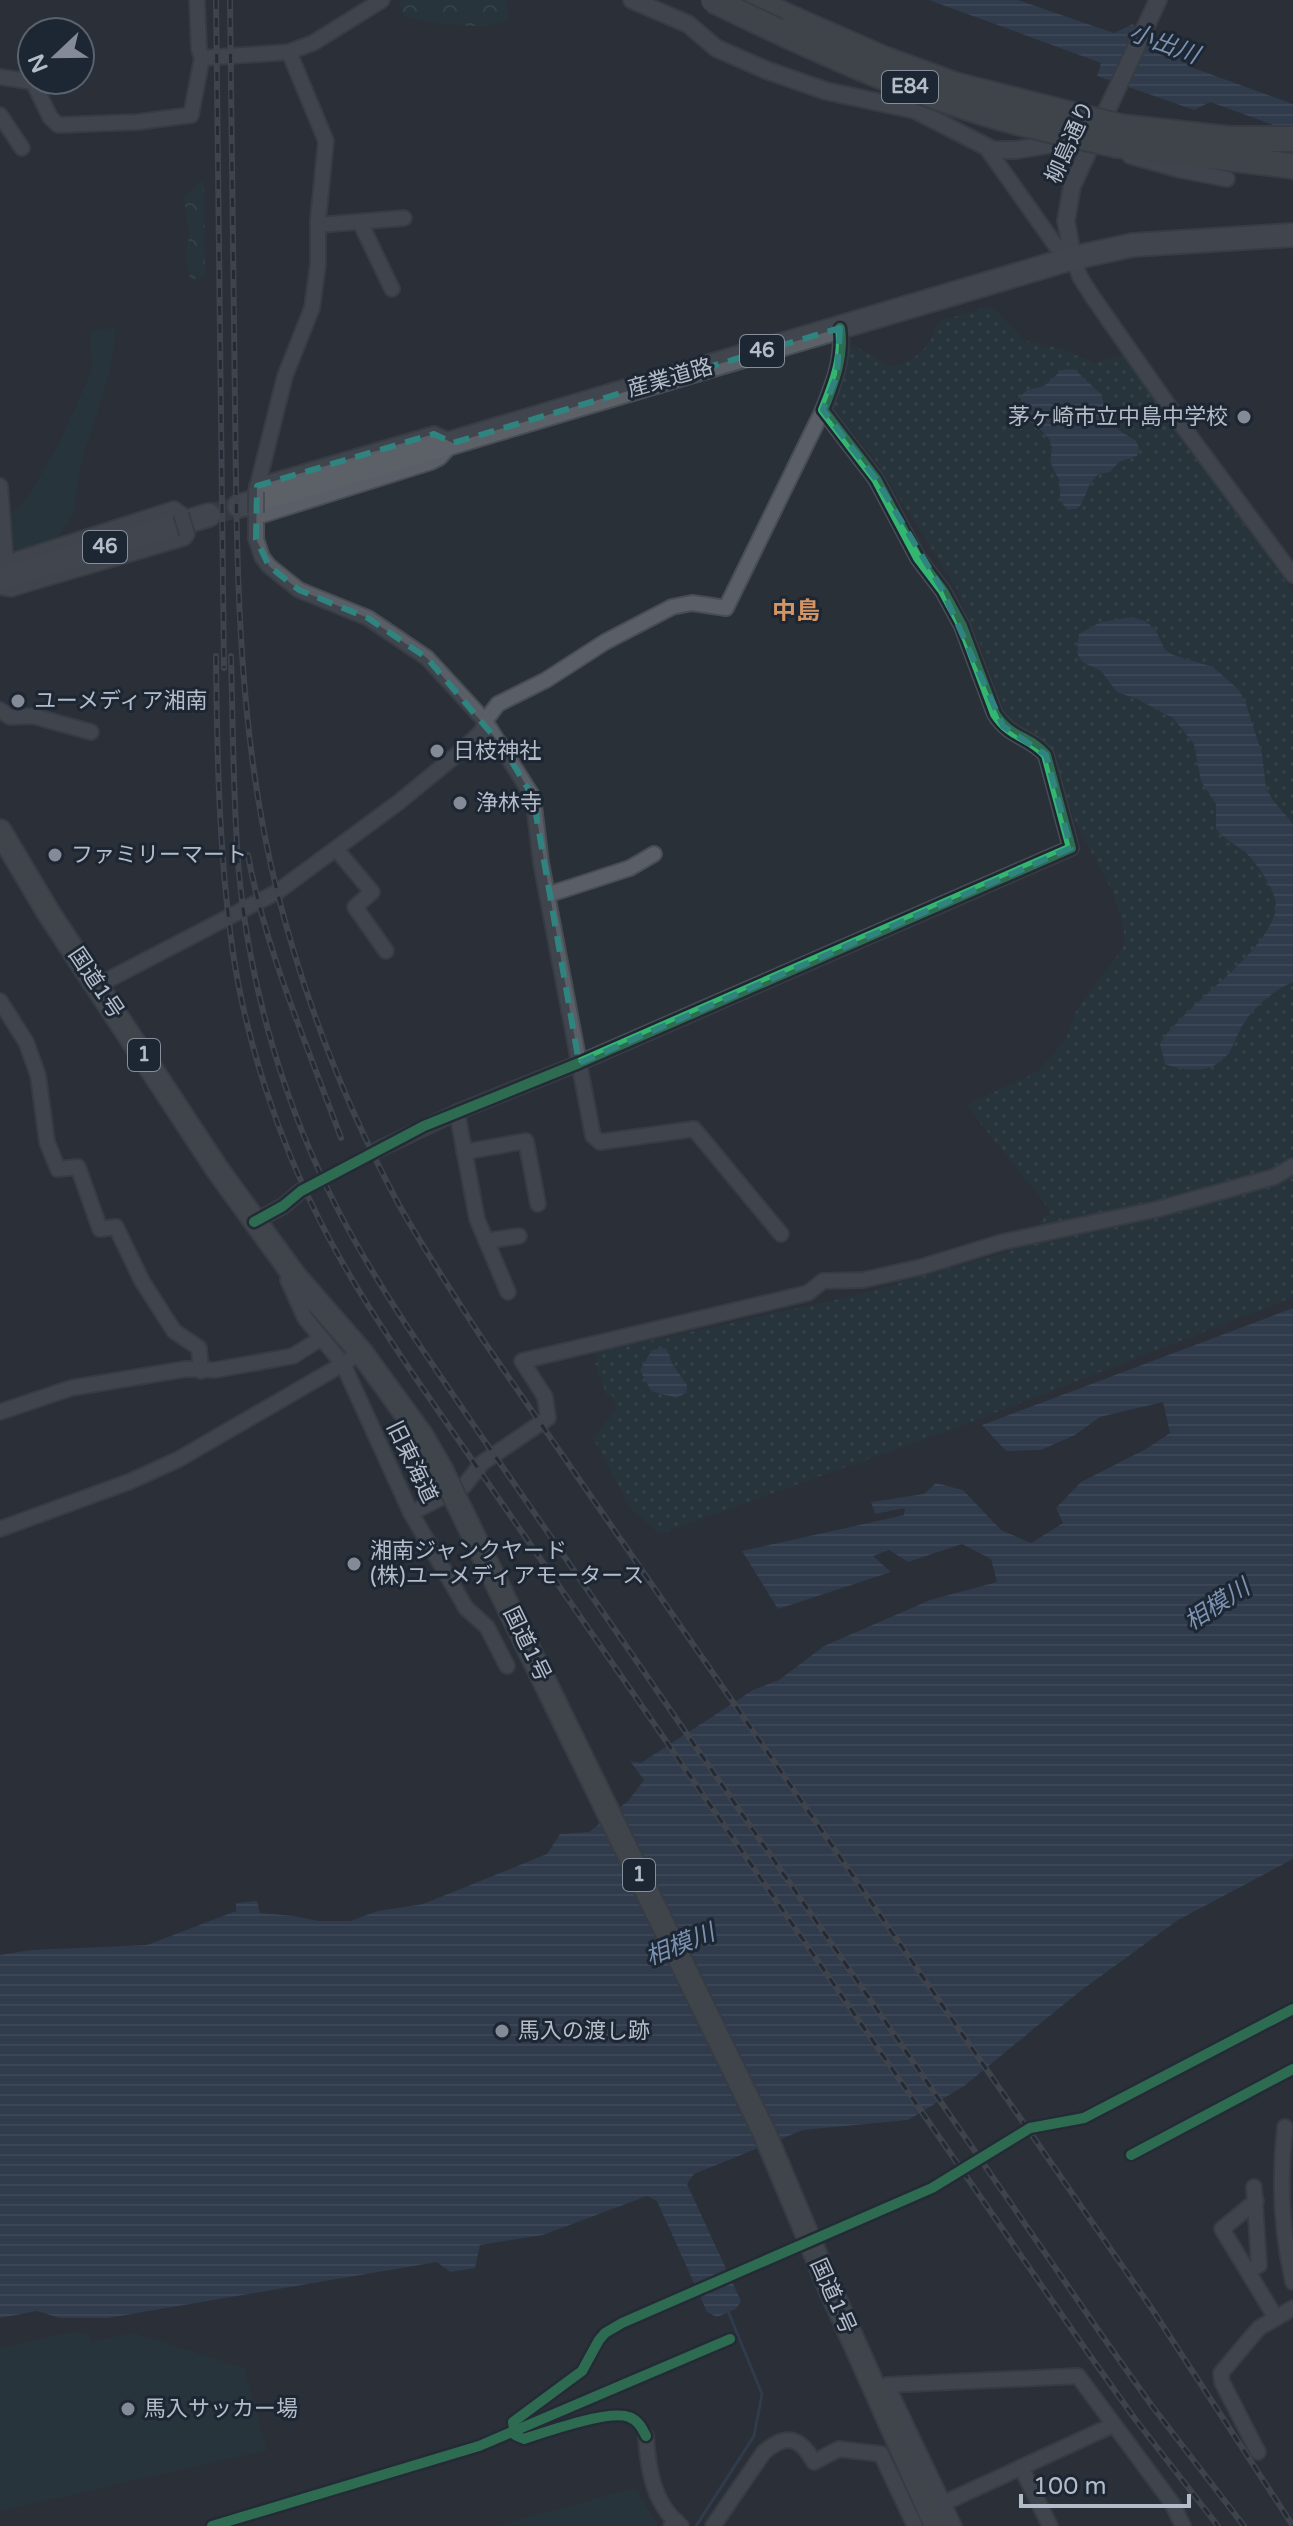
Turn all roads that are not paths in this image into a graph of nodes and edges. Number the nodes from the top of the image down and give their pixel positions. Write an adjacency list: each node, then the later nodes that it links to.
1 (197, 0): 8 (street)
2 (382, 0): 7 (street)
3 (632, 0): 14 (street)
4 (713, 0): 11 (highway, E84, bridge)
5 (752, 0): 11 (highway, E84, bridge)
6 (1158, 0): 13 (street, 柳島通り)
7 (289, 52): 8 (street); 20 (street)
8 (202, 58): 9 (street)
9 (0, 77)
10 (0, 115): 15 (street)
11 (1119, 136): 12 (highway, E84); 16 (highway, E84)
12 (1293, 139)
13 (1091, 145): 14 (street); 17 (street); 22 (street, 柳島通り)
14 (986, 147): 22 (street)
15 (22, 148)
16 (1293, 166)
17 (1227, 179)
18 (404, 218): 19 (street)
19 (360, 222): 20 (street); 23 (street)
20 (318, 225): 27 (street)
21 (1293, 235): 22 (main road, 産業道路 / 46)
22 (1070, 259): 24 (main road, 産業道路 / 46); 30 (street)
23 (392, 289)
24 (840, 328): 25 (street); 27 (main road, 産業道路 / 46)
25 (823, 410): 33 (street); 42 (street)
26 (0, 486): 29 (street)
27 (253, 503): 33 (street)
28 (209, 515): 29 (main road, 46)
29 (2, 569): 31 (street, bridge)
30 (1293, 575)
31 (0, 587)
32 (0, 710): 34 (street)
33 (485, 721): 36 (street); 38 (street)
34 (91, 732)
35 (3, 843): 40 (highway, 国道1号 / 1)
36 (336, 849): 39 (street); 40 (street)
37 (654, 854): 38 (street)
38 (547, 895): 42 (street)
39 (386, 951)
40 (98, 985): 49 (highway, 国道1号 / 1)
41 (0, 1001): 57 (street)
42 (579, 1063): 43 (street); 50 (street)
43 (457, 1112): 44 (street); 45 (street)
44 (377, 1150)
45 (464, 1152): 48 (street); 52 (street)
46 (1293, 1166): 59 (street)
47 (301, 1191): 49 (street)
48 (538, 1204)
49 (254, 1222): 53 (highway, 国道1号 / 1)
50 (781, 1234)
51 (519, 1236): 52 (street)
52 (486, 1241): 54 (street)
53 (294, 1275): 55 (street, 旧東海道); 56 (highway, 国道1号 / 1)
54 (508, 1292)
55 (320, 1339): 56 (street, 旧東海道); 57 (street)
56 (352, 1358): 59 (street, 旧東海道); 60 (street); 75 (highway, 国道1号 / 1, bridge)
57 (201, 1371): 58 (street)
58 (0, 1412)
59 (411, 1513): 61 (street, 旧東海道)
60 (0, 1529)
61 (507, 1666)
62 (1285, 2127): 64 (street)
63 (1248, 2271): 63 (street); 66 (street)
64 (1293, 2282)
65 (1293, 2308): 66 (street)
66 (1276, 2318): 69 (street)
67 (1113, 2425): 70 (street); 71 (street); 78 (street)
68 (646, 2436): 72 (street)
69 (1258, 2452)
70 (1021, 2467): 71 (street); 77 (street)
71 (944, 2503): 76 (street)
72 (676, 2525)
73 (713, 2526): 74 (street)
74 (915, 2526)
75 (936, 2526)
76 (954, 2526)
77 (1050, 2526)
78 (1183, 2526)

